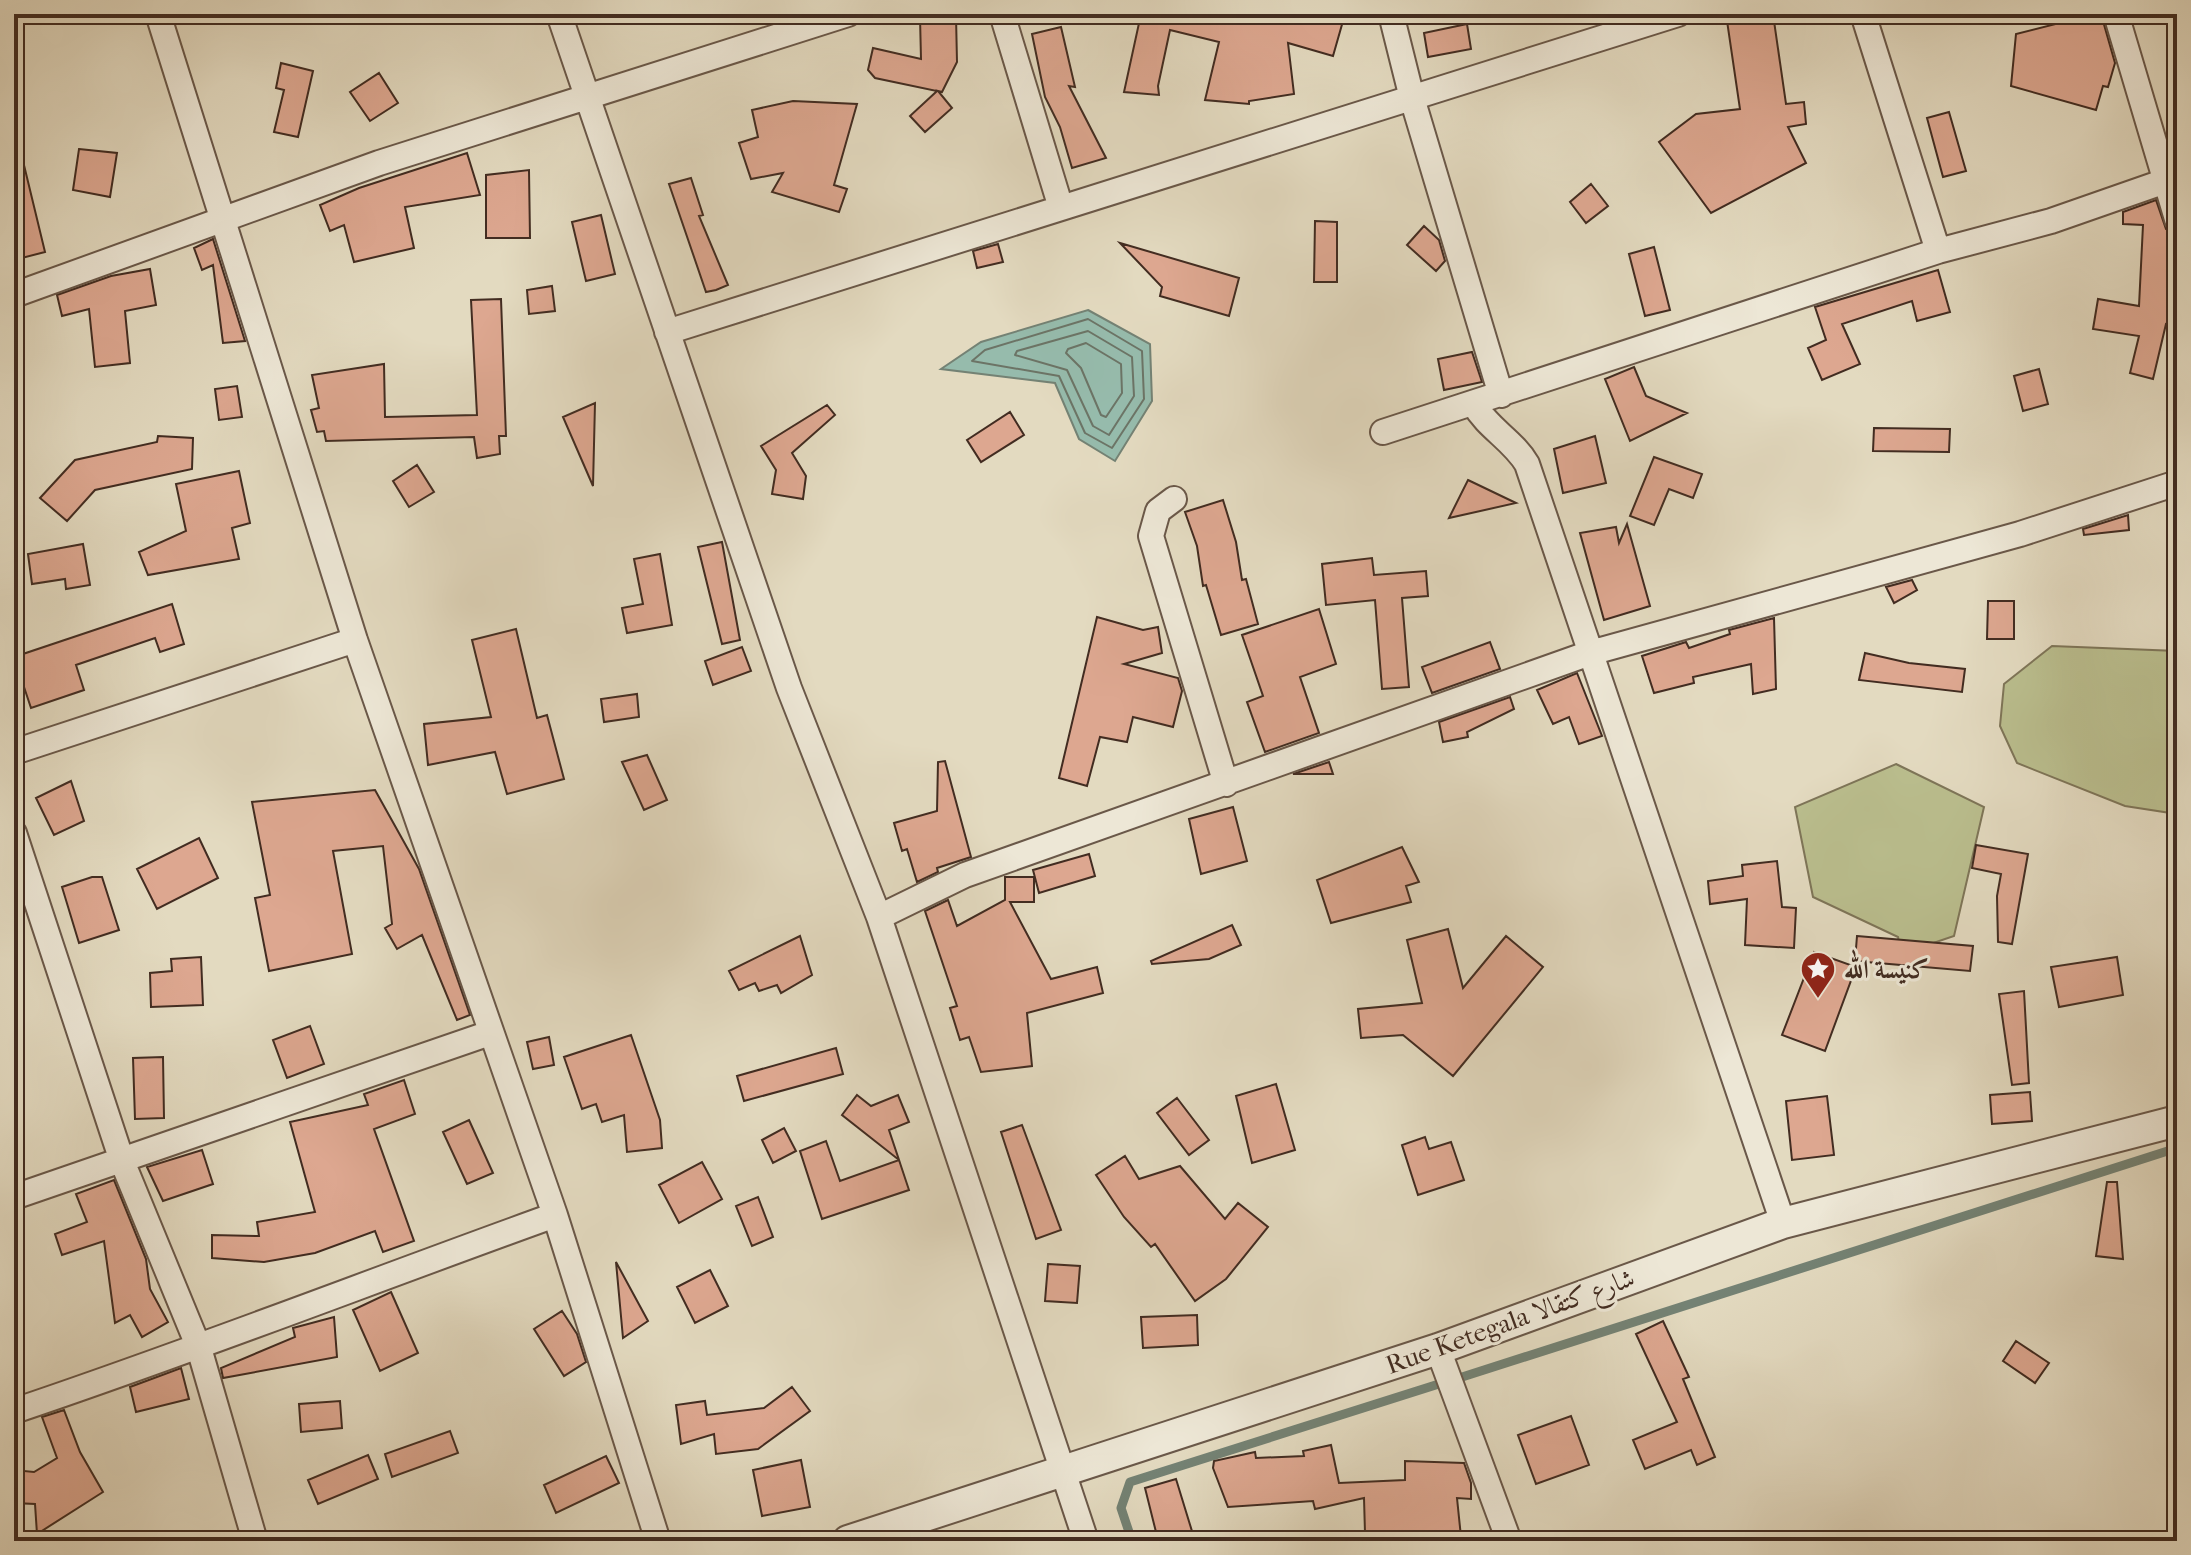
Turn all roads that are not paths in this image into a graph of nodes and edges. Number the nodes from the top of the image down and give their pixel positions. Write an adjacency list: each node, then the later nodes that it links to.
1 (158, 14): 14 (street)
2 (559, 14): 10 (street)
3 (848, 14): 10 (street)
4 (1002, 14): 12 (street)
5 (1391, 14): 9 (street)
6 (1678, 14): 9 (street)
7 (1863, 14): 15 (street)
8 (2116, 14): 11 (street)
9 (1412, 98): 12 (street); 18 (street)
10 (588, 99): 14 (street); 17 (street)
11 (2171, 179): 13 (street); 15 (street)
12 (1061, 208): 17 (street)
13 (2177, 219)
14 (223, 221): 16 (street); 23 (street)
15 (1938, 251): 18 (street)
16 (14, 295)
17 (667, 332): 28 (street)
18 (1501, 395): 19 (street)
19 (1474, 404): 20 (street); 24 (street)
20 (1383, 432)
21 (2177, 483): 24 (street)
22 (1174, 499): 26 (street)
23 (355, 640): 25 (street); 29 (street)
24 (1590, 653): 26 (street); 34 (street)
25 (14, 752)
26 (1226, 784): 28 (street)
27 (14, 833): 31 (street)
28 (879, 917): 38 (street)
29 (490, 1033): 31 (street); 33 (street)
30 (2177, 1121): 34 (street, Rue Ketegala شارع كتقالا)
31 (122, 1161): 32 (street); 35 (street)
32 (14, 1197)
33 (555, 1215): 35 (street); 40 (street)
34 (1783, 1223): 36 (street, Rue Ketegala شارع كتقالا)
35 (199, 1348): 37 (street); 39 (street)
36 (1438, 1349): 38 (street, Rue Ketegala شارع كتقالا); 43 (street)
37 (14, 1411)
38 (1062, 1473): 41 (street, Rue Ketegala شارع كتقالا); 42 (street)
39 (255, 1541)
40 (658, 1541)
41 (848, 1541)
42 (1086, 1541)
43 (1509, 1541)

